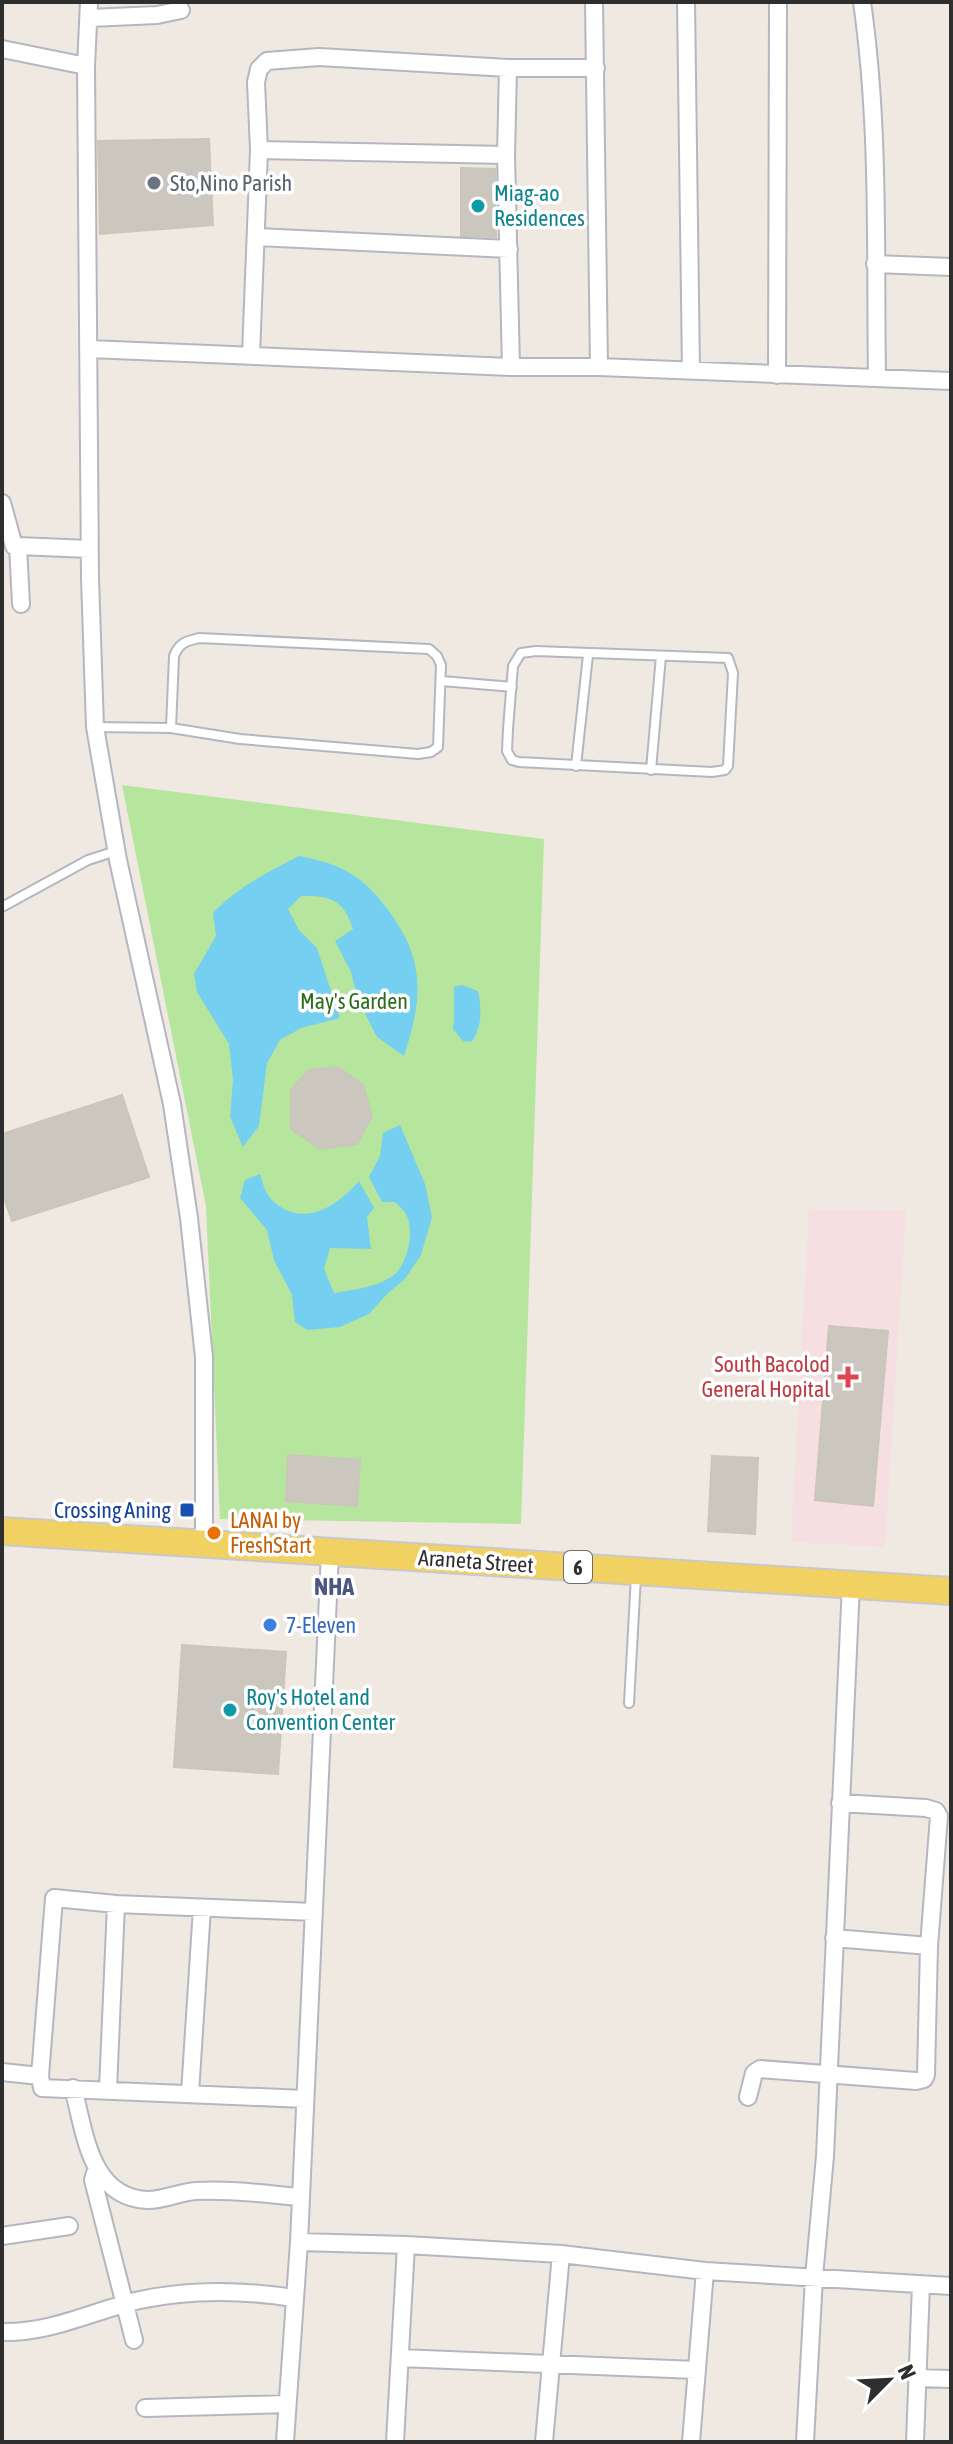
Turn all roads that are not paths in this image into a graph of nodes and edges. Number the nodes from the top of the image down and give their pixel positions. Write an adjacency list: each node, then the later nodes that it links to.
1 (594, 2): 10 (street)
2 (686, 2): 21 (street)
3 (778, 2): 22 (street)
4 (862, 2): 15 (street)
5 (89, 10): 6 (street); 8 (street)
6 (181, 10)
7 (2, 49): 8 (street)
8 (86, 66): 17 (street)
9 (508, 68): 10 (street); 11 (street); 12 (street)
10 (596, 68): 20 (street)
11 (259, 150): 12 (street); 13 (street)
12 (506, 155): 14 (street)
13 (257, 237): 14 (street); 18 (street)
14 (509, 249): 19 (street)
15 (875, 264): 16 (street); 23 (street)
16 (951, 267)
17 (90, 349): 18 (street); 27 (street)
18 (251, 355): 19 (street)
19 (511, 367): 20 (street)
20 (599, 367): 21 (street)
21 (691, 371): 22 (street)
22 (777, 375): 23 (street)
23 (877, 377): 24 (street)
24 (951, 381)
25 (2, 503): 26 (street)
26 (18, 546): 27 (street); 28 (street)
27 (89, 549): 33 (street)
28 (21, 604)
29 (588, 655): 30 (lane); 32 (lane); 35 (lane)
30 (661, 656): 36 (lane); 36 (lane)
31 (442, 681): 32 (lane); 34 (lane); 34 (lane)
32 (512, 687): 35 (lane)
33 (95, 727): 34 (lane); 37 (street)
34 (171, 728)
35 (576, 766): 36 (lane)
36 (651, 770)
37 (116, 851): 38 (lane); 40 (street)
38 (2, 907)
39 (2, 1531): 40 (main road, Araneta Street / 6)
40 (204, 1544): 41 (main road, Araneta Street / 6)
41 (330, 1552): 42 (main road, Araneta Street / 6); 49 (street)
42 (636, 1571): 43 (main road, Araneta Street / 6); 45 (lane)
43 (851, 1584): 44 (main road, Araneta Street / 6); 46 (street)
44 (951, 1591)
45 (629, 1703)
46 (840, 1803): 50 (street); 51 (street)
47 (116, 1904): 48 (street); 54 (street); 56 (street)
48 (202, 1908): 49 (street); 57 (street)
49 (314, 1912): 59 (street)
50 (834, 1938): 51 (street); 53 (street)
51 (929, 1946): 53 (street)
52 (2, 2072): 54 (street)
53 (828, 2074): 58 (street); 68 (street)
54 (40, 2076): 55 (street)
55 (73, 2088): 56 (street); 60 (street)
56 (108, 2089): 57 (street)
57 (190, 2093): 59 (street)
58 (748, 2097)
59 (305, 2099): 61 (street)
60 (96, 2170): 61 (street); 72 (street)
61 (300, 2197): 64 (street)
62 (69, 2226): 63 (street)
63 (2, 2236)
64 (299, 2242): 65 (street); 71 (street)
65 (406, 2245): 66 (street); 75 (street)
66 (561, 2254): 67 (street); 76 (street)
67 (705, 2271): 68 (street); 77 (street)
68 (814, 2277): 69 (street); 86 (street)
69 (921, 2284): 70 (street); 78 (street)
70 (951, 2286)
71 (294, 2298): 72 (street); 80 (street)
72 (125, 2305): 73 (street); 74 (street)
73 (2, 2332)
74 (134, 2340)
75 (400, 2358): 76 (street); 83 (street)
76 (550, 2363): 77 (street); 84 (street)
77 (696, 2370): 85 (street)
78 (918, 2378): 79 (street); 87 (street)
79 (951, 2379)
80 (287, 2404): 81 (street); 82 (street)
81 (145, 2408)
82 (285, 2442)
83 (395, 2442)
84 (544, 2442)
85 (691, 2442)
86 (805, 2442)
87 (915, 2442)

